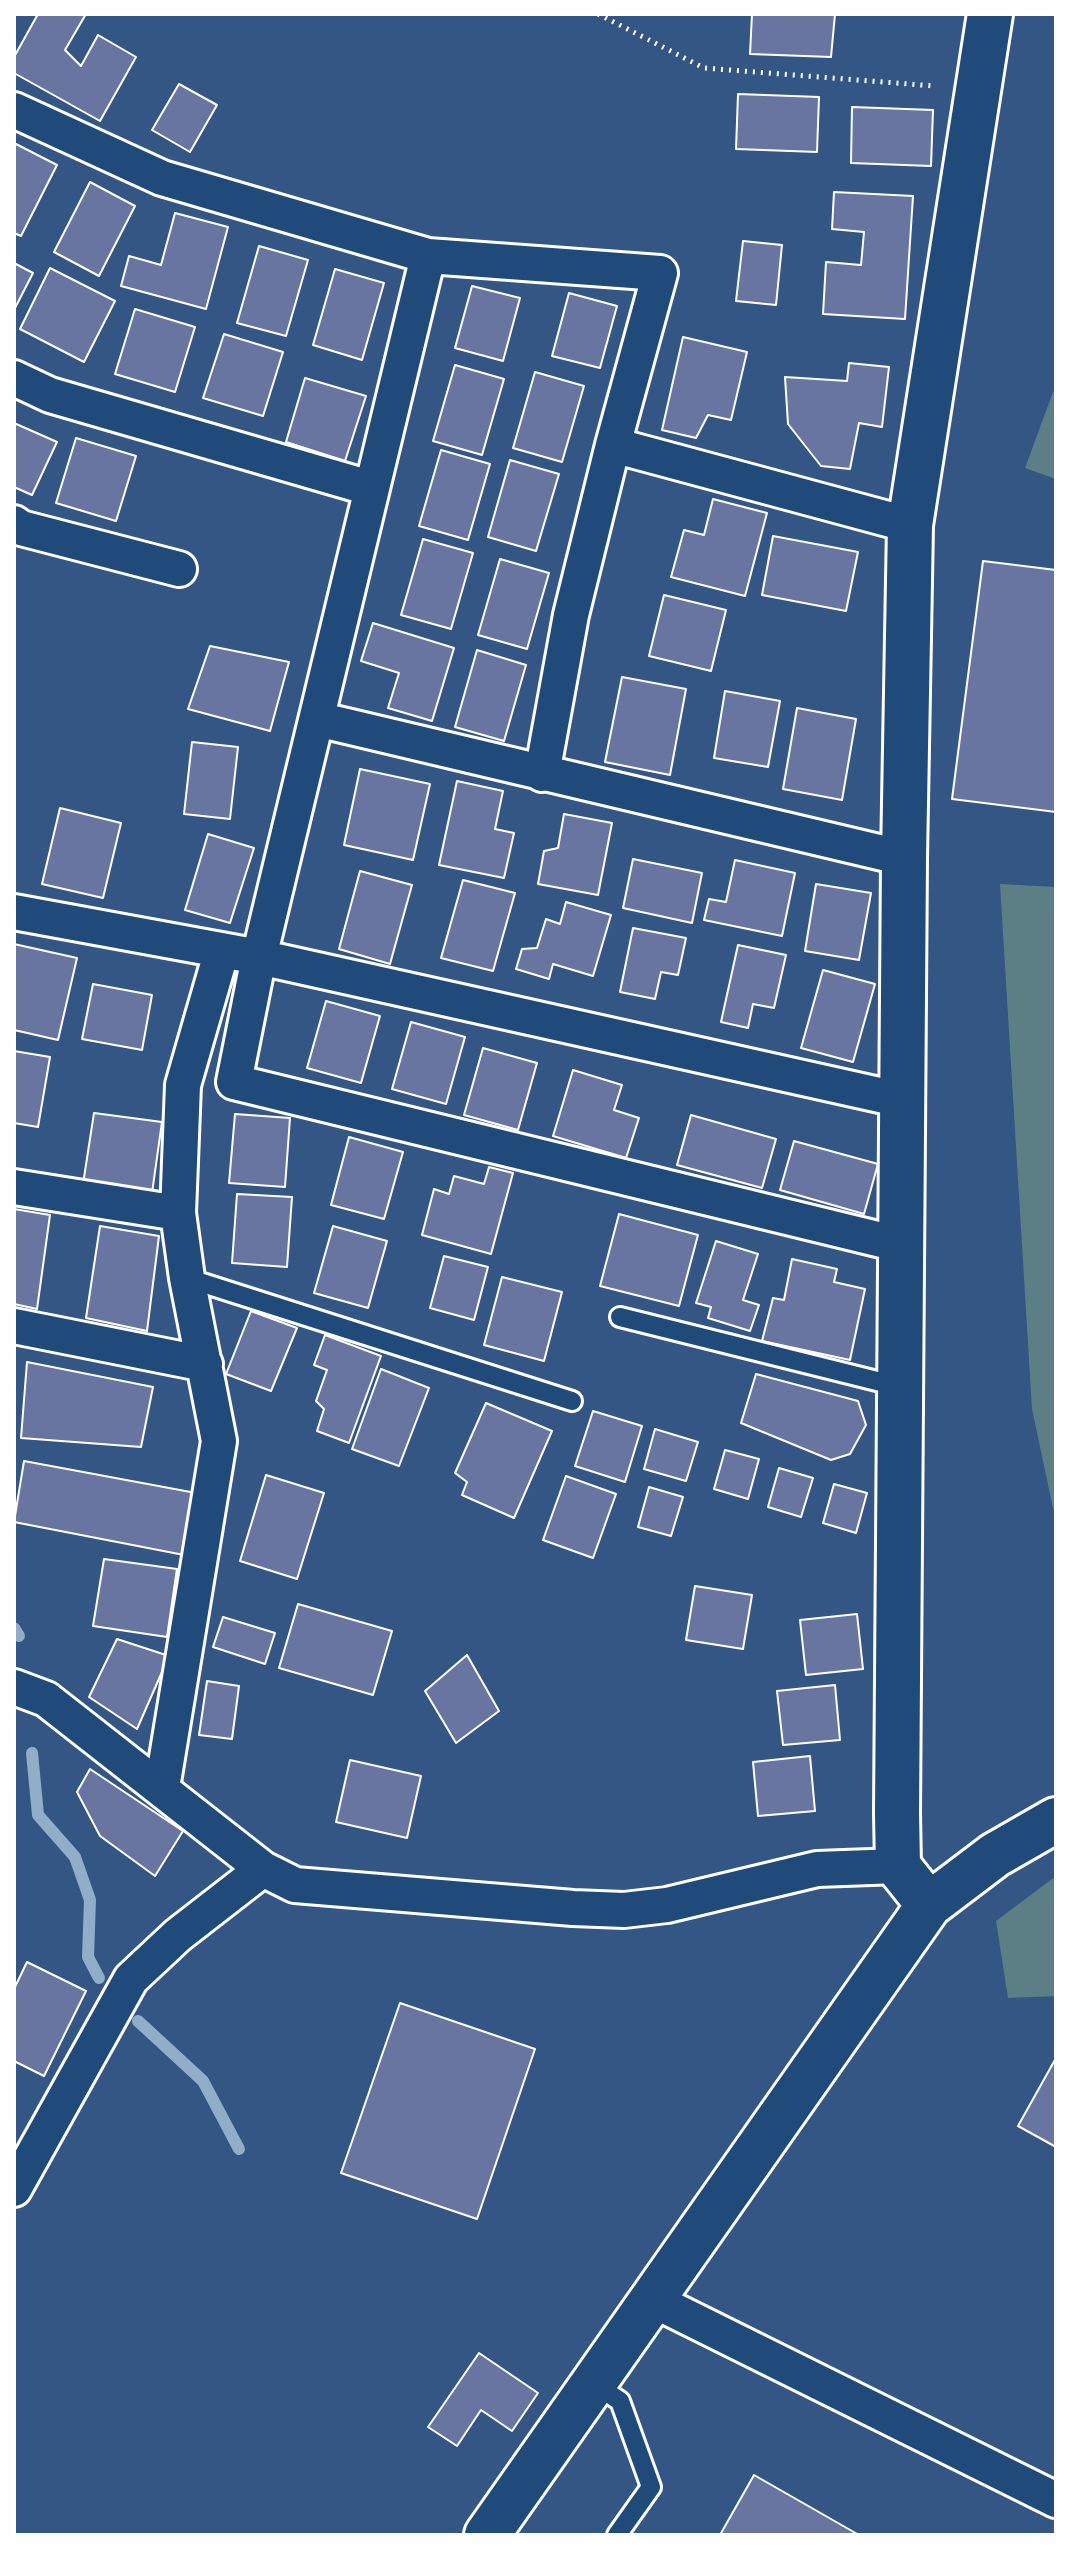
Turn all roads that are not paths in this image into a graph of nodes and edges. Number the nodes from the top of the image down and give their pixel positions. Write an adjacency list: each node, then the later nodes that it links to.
1 (990, 14): 8 (street)
2 (14, 110): 3 (street)
3 (428, 256): 5 (street); 6 (street)
4 (14, 378): 6 (street)
5 (613, 445): 8 (street); 11 (street)
6 (370, 488): 10 (street)
7 (14, 523): 9 (street)
8 (910, 525): 12 (street)
9 (179, 569)
10 (317, 719): 11 (street); 15 (street)
11 (542, 774): 12 (street)
12 (904, 858): 16 (street)
13 (14, 912): 14 (street)
14 (222, 950): 15 (street); 18 (street)
15 (259, 957): 16 (street); 19 (street)
16 (902, 1100): 19 (street)
17 (14, 1187): 18 (street)
18 (178, 1213): 20 (street)
19 (902, 1245): 24 (street)
20 (187, 1278): 23 (street); 25 (lane)
21 (620, 1317): 24 (lane)
22 (14, 1326): 23 (street)
23 (205, 1364): 27 (street)
24 (902, 1387): 29 (street)
25 (572, 1401)
26 (14, 1687): 27 (street)
27 (162, 1788): 30 (street)
28 (1056, 1820): 31 (street)
29 (898, 1866): 30 (street); 31 (street)
30 (263, 1869): 32 (street)
31 (929, 1905): 33 (street)
32 (14, 2189)
33 (653, 2300): 34 (street); 35 (street)
34 (593, 2383): 36 (lane); 37 (street)
35 (1056, 2500)
36 (622, 2533)
37 (487, 2535)

